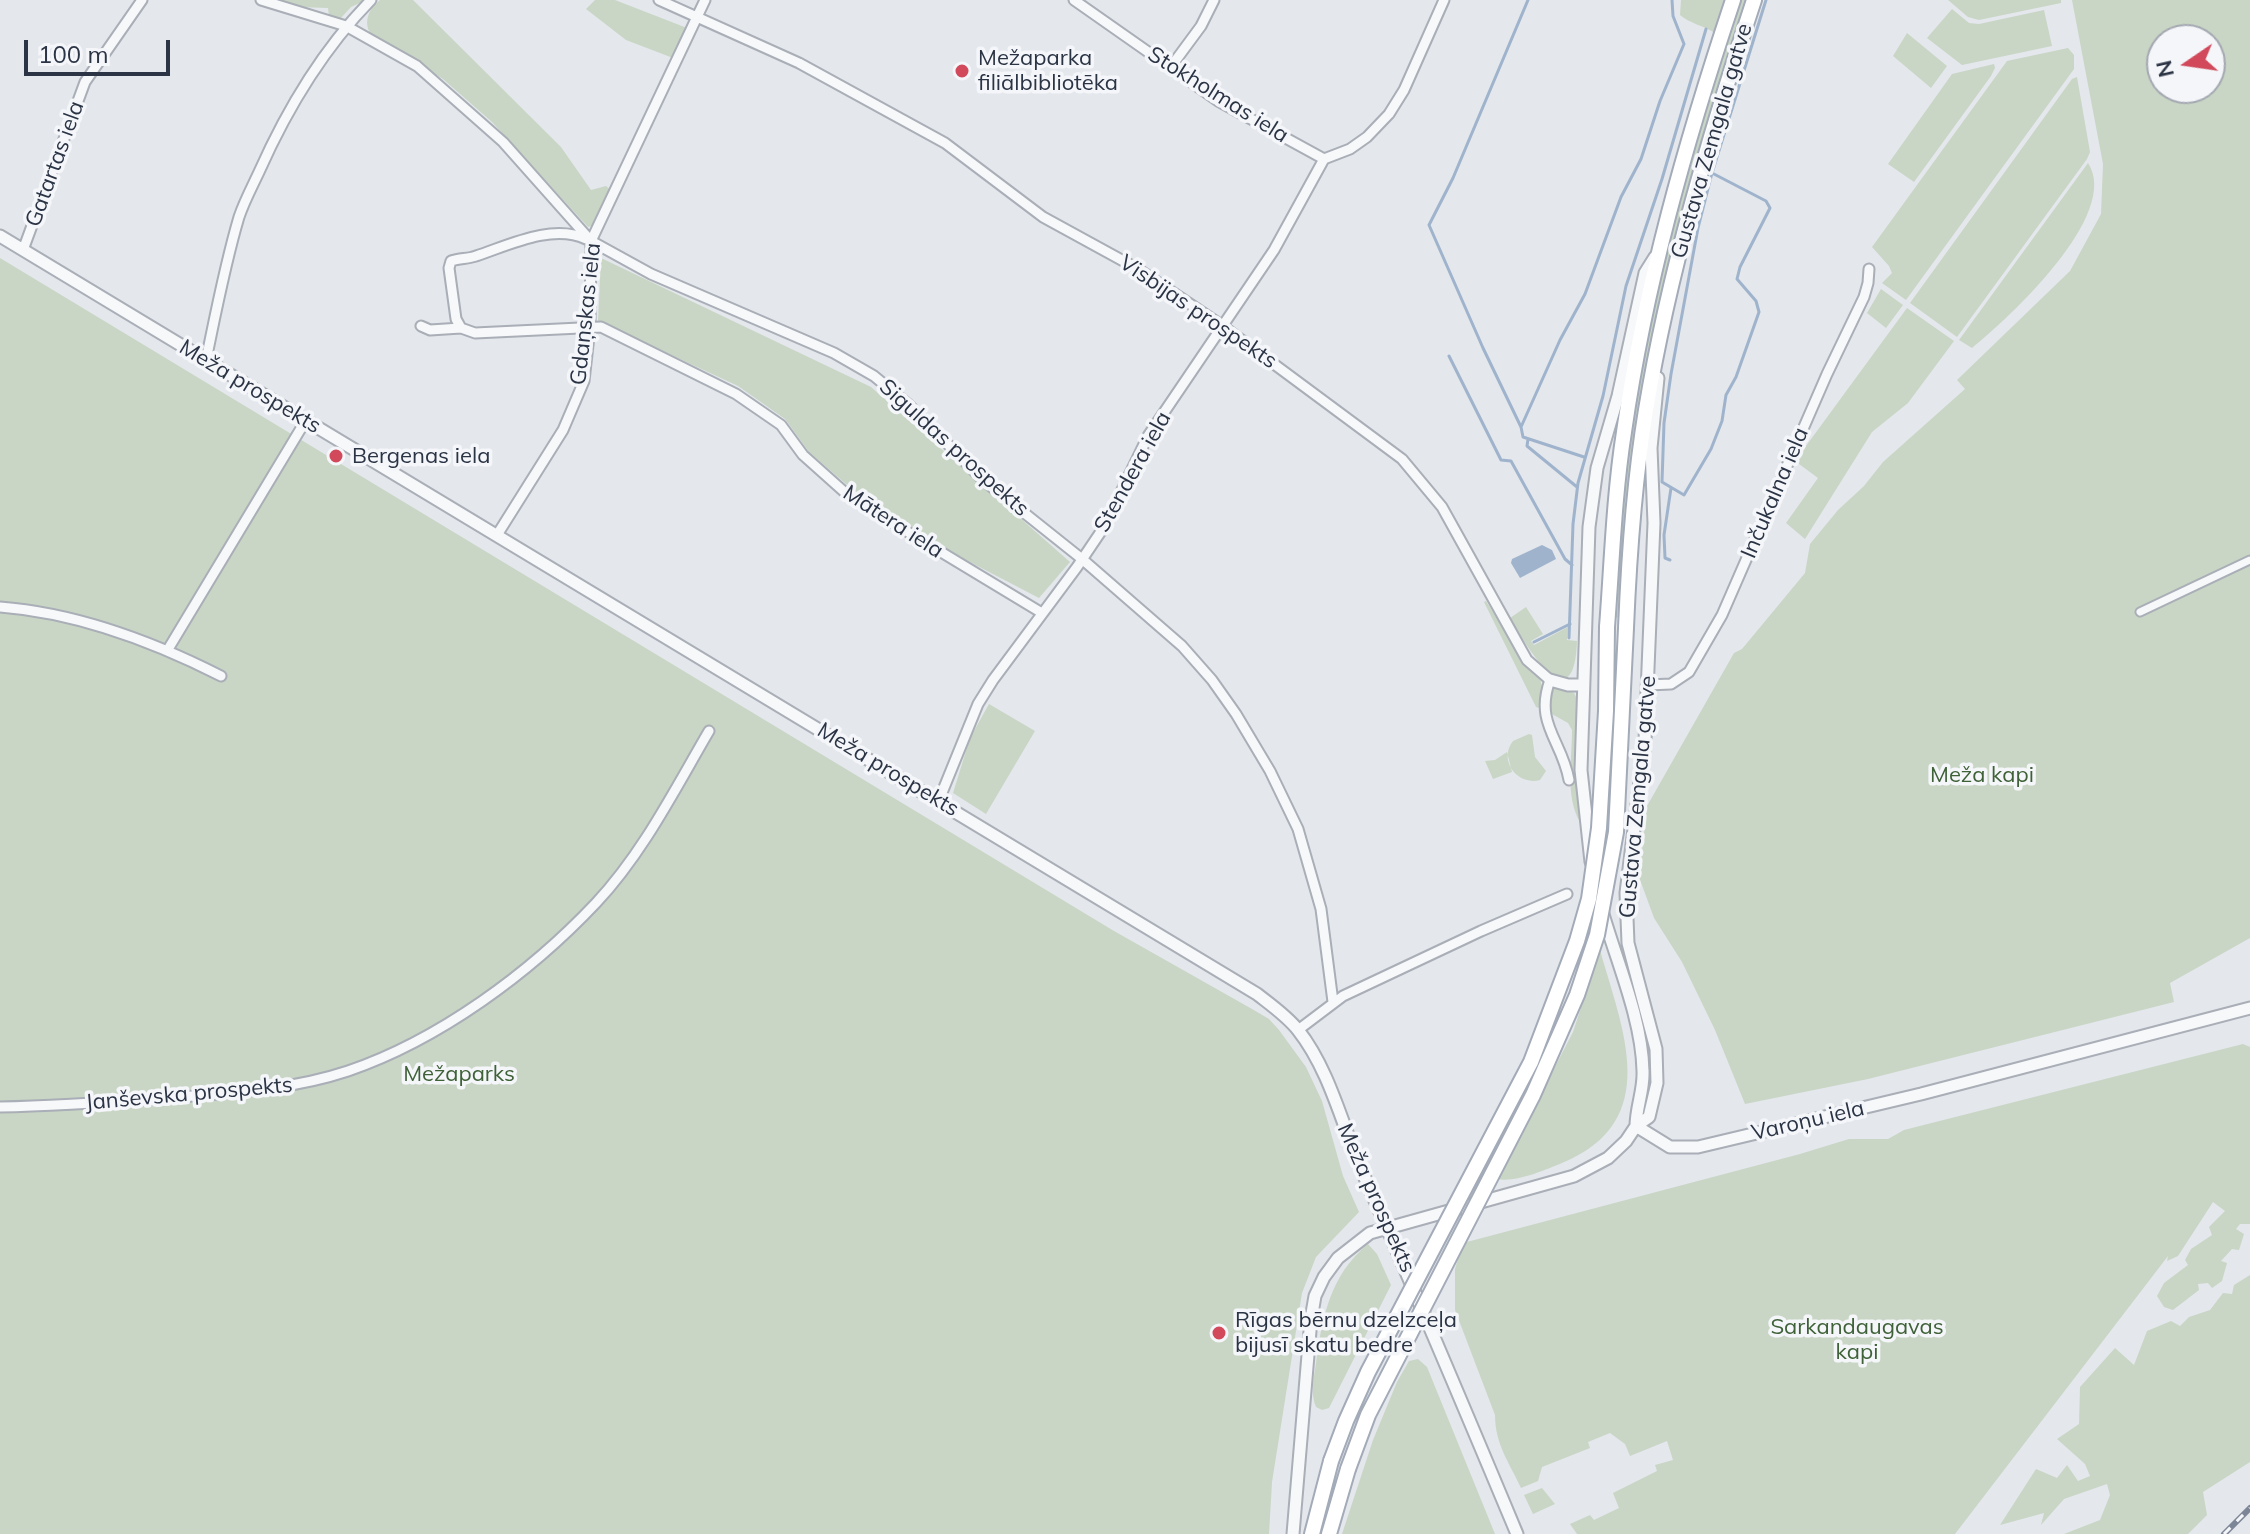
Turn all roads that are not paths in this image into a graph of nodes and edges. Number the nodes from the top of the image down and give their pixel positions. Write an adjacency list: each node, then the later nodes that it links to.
1 (142, 0): 17 (street, Gatartas iela)
2 (261, 0): 12 (street, Siguldas prospekts)
3 (371, 0): 12 (street)
4 (659, 0): 11 (street, Visbijas prospekts)
5 (705, 0): 11 (street, Gdaņskas iela)
6 (1074, 0): 13 (street, Stokholmas iela)
7 (1214, 0): 13 (street)
8 (1444, 0): 14 (street)
9 (1733, 0): 18 (main road, Gustava Zemgala gatve)
10 (1754, 0): 24 (main road, Gustava Zemgala gatve)
11 (695, 17): 16 (street, Gdaņskas iela); 22 (street, Visbijas prospekts)
12 (346, 26): 16 (street, Siguldas prospekts); 25 (street)
13 (1170, 68): 14 (street, Stokholmas iela)
14 (1324, 159): 22 (street, Stendera iela)
15 (0, 236): 17 (street, Meža prospekts)
16 (591, 241): 21 (street, Gdaņskas iela); 23 (street); 28 (street, Siguldas prospekts)
17 (23, 250): 25 (street, Meža prospekts)
18 (1659, 250): 36 (street, Gustava Zemgala gatve); 51 (main road, Gustava Zemgala gatve, bridge)
19 (1869, 269): 37 (street, Inčukalna iela)
20 (421, 326): 23 (street)
21 (590, 327): 23 (street); 27 (street, Gdaņskas iela); 32 (street, Mātera iela)
22 (1224, 327): 28 (street, Stendera iela); 35 (street, Visbijas prospekts)
23 (461, 328)
24 (1662, 330): 37 (street, Gustava Zemgala gatve); 52 (main road, Gustava Zemgala gatve, bridge)
25 (206, 360): 26 (street, Meža prospekts)
26 (306, 420): 27 (street, Meža prospekts); 33 (street)
27 (497, 535): 40 (street, Meža prospekts)
28 (1082, 559): 32 (street, Stendera iela); 44 (street, Siguldas prospekts)
29 (2250, 560): 31 (street)
30 (0, 607): 33 (street)
31 (2140, 612)
32 (1042, 613): 40 (street, Stendera iela)
33 (167, 651): 34 (street)
34 (221, 676)
35 (1550, 680): 36 (street); 39 (street)
36 (1582, 685): 42 (street, Gustava Zemgala gatve)
37 (1648, 685): 41 (street, Gustava Zemgala gatve)
38 (709, 731): 47 (street, Janševska prospekts)
39 (1569, 780)
40 (939, 800): 46 (street, Meža prospekts)
41 (1633, 838): 42 (street); 48 (street, Gustava Zemgala gatve)
42 (1588, 842): 48 (street, Gustava Zemgala gatve)
43 (1567, 894): 44 (street)
44 (1333, 1002): 46 (street)
45 (2250, 1008): 48 (street, Varoņu iela)
46 (1298, 1030): 49 (street, Meža prospekts)
47 (0, 1107)
48 (1636, 1126): 49 (street)
49 (1388, 1230): 50 (street); 53 (street, Meža prospekts)
50 (1293, 1534)
51 (1312, 1534)
52 (1329, 1534)
53 (1517, 1534)

